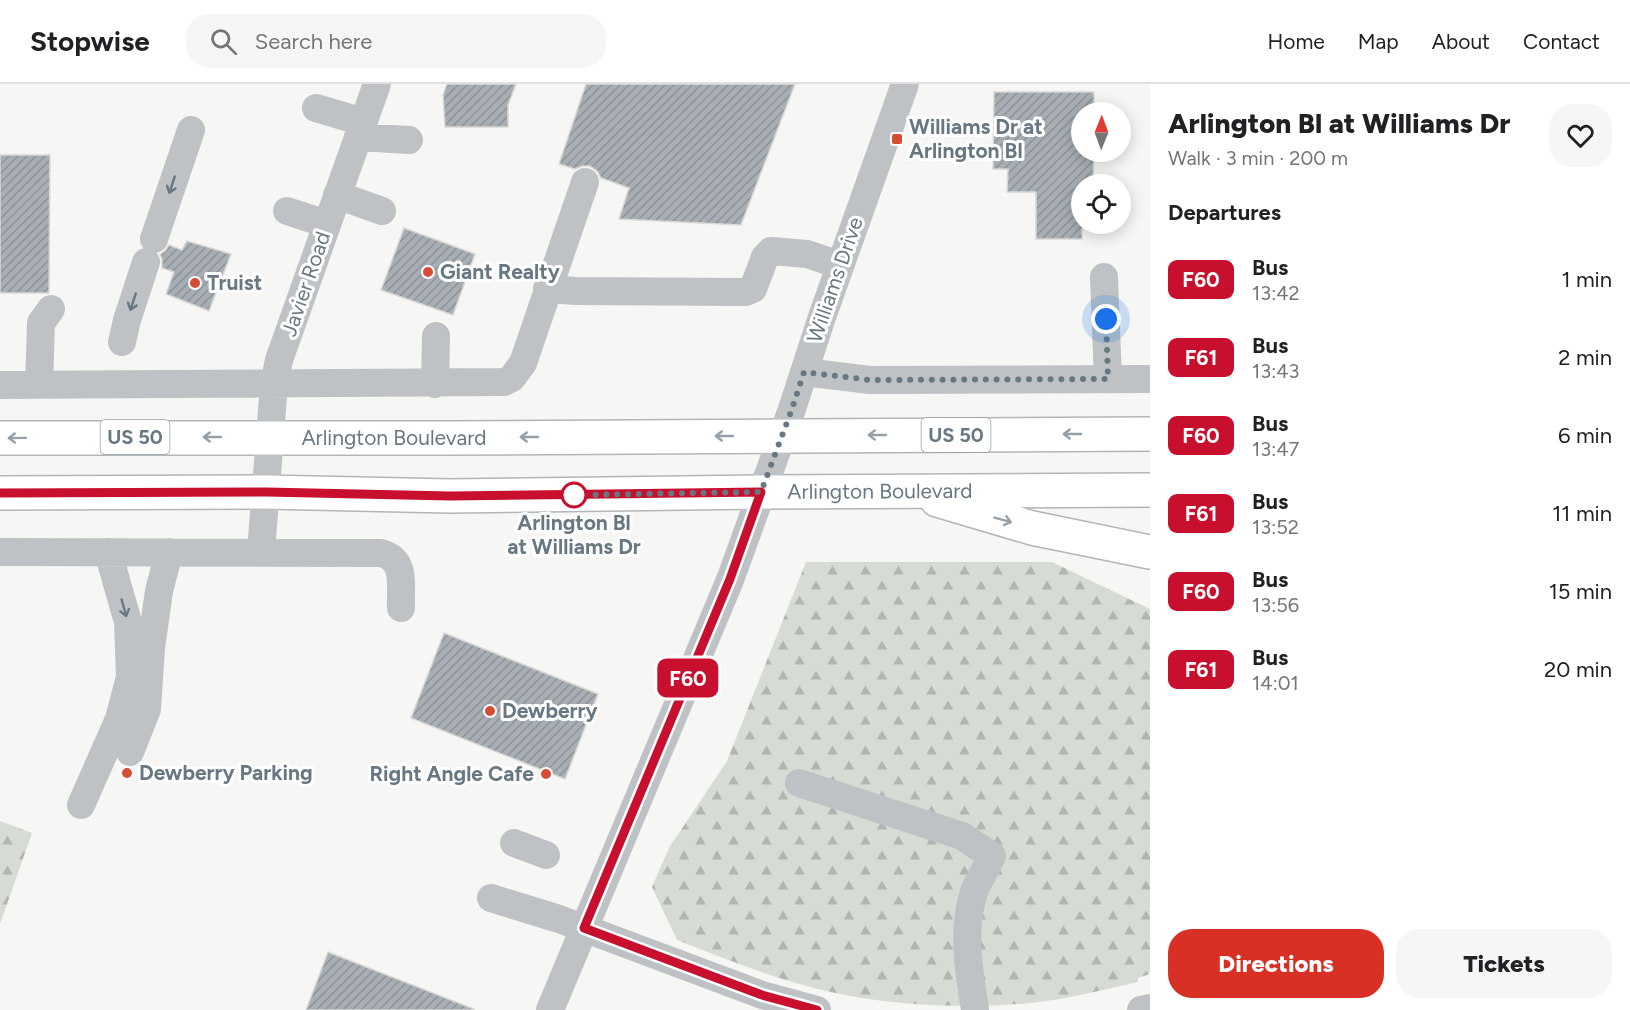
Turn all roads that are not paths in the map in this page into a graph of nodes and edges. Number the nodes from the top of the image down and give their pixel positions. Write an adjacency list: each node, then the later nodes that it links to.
1 (377, 84): 5 (street, Javier Road)
2 (905, 84): 12 (street, Williams Drive)
3 (316, 108): 5 (street)
4 (191, 130): 17 (street, one-way to 17)
5 (361, 130): 6 (street); 8 (street, Javier Road)
6 (409, 140)
7 (585, 182): 14 (street)
8 (338, 195): 10 (street); 11 (street, Javier Road)
9 (287, 211): 11 (street)
10 (382, 211)
11 (327, 224): 21 (street, Javier Road)
12 (840, 265): 14 (street); 18 (street, Williams Drive)
13 (1104, 277): 19 (street)
14 (547, 289): 22 (street)
15 (51, 309): 24 (street)
16 (436, 336): 22 (street)
17 (122, 342)
18 (804, 372): 19 (street); 26 (street, Williams Drive)
19 (1108, 379): 20 (street)
20 (1150, 379)
21 (274, 384): 22 (street); 24 (street); 27 (street, Javier Road)
22 (435, 384)
23 (0, 385): 24 (street)
24 (39, 385)
25 (1150, 434): 26 (main road, Arlington Boulevard / US 50, one-way to 26)
26 (783, 436): 27 (main road, Arlington Boulevard / US 50, one-way to 27); 32 (street, Williams Drive)
27 (270, 437): 28 (main road, Arlington Boulevard / US 50, one-way to 28); 31 (street, Javier Road)
28 (0, 438)
29 (906, 490): 30 (main road, Arlington Boulevard); 32 (main road, Arlington Boulevard); 38 (main road, one-way to 38)
30 (1150, 490)
31 (266, 492): 32 (main road, Arlington Boulevard); 33 (main road, Arlington Boulevard); 37 (street, Javier Road)
32 (761, 492): 46 (street, Williams Drive)
33 (0, 493)
34 (0, 552): 35 (street)
35 (108, 552): 36 (street); 40 (street, one-way to 40)
36 (169, 552): 37 (street); 40 (street)
37 (261, 552): 39 (street)
38 (1150, 552)
39 (401, 608)
40 (119, 748): 42 (street)
41 (799, 783): 50 (street)
42 (81, 805)
43 (514, 843): 44 (street)
44 (546, 855)
45 (491, 898): 46 (street)
46 (584, 928): 48 (street, Williams Drive); 49 (street)
47 (1150, 1008): 51 (street)
48 (550, 1010)
49 (817, 1010)
50 (975, 1010)
51 (1141, 1010)

